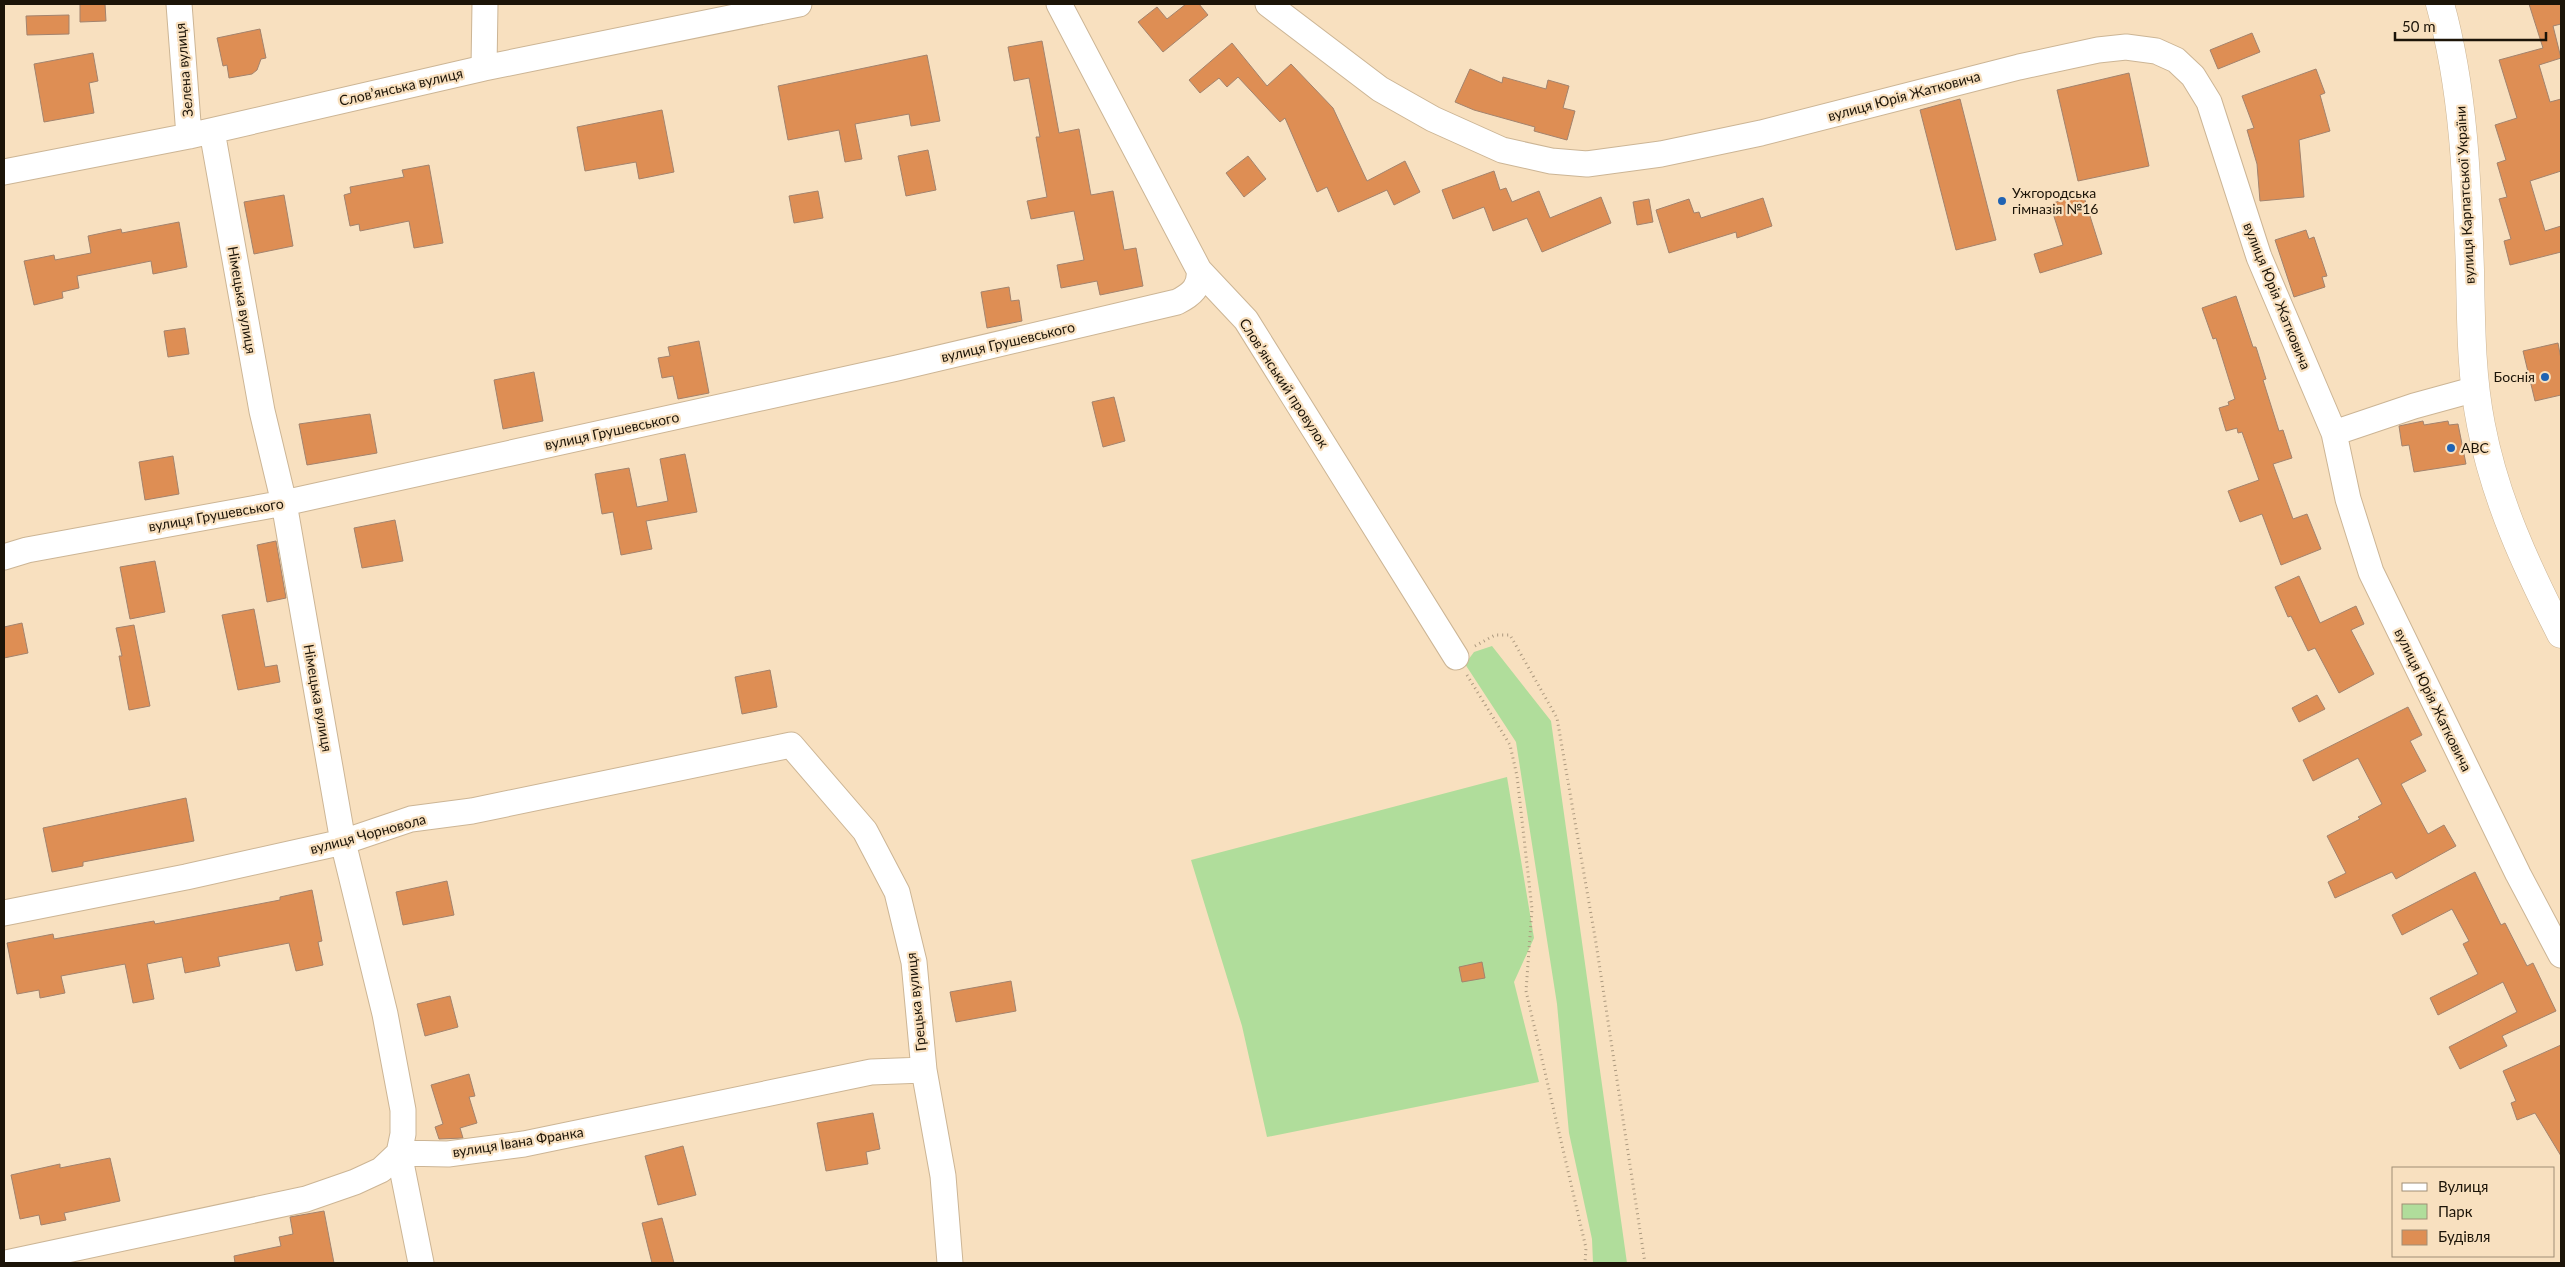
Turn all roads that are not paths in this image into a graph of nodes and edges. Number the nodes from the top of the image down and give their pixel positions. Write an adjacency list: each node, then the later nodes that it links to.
1 (179, 4): 8 (street, Зелена вулиця)
2 (485, 4): 7 (street)
3 (1059, 4): 10 (street, Словʼянський провулок)
4 (1268, 4): 12 (street, вулиця Юрія Жатковича)
5 (2440, 4): 11 (main road, вулиця Карпатської України)
6 (791, 5): 7 (street, Словʼянська вулиця)
7 (484, 68): 8 (street, Словʼянська вулиця)
8 (200, 134): 9 (street, Словʼянська вулиця); 13 (street, Німецька вулиця)
9 (4, 172)
10 (1199, 270): 13 (street, вулиця Грушевського); 16 (street, Словʼянський провулок)
11 (2476, 389): 12 (street); 15 (main road, вулиця Карпатської України)
12 (2334, 433): 20 (street, вулиця Юрія Жатковича)
13 (284, 503): 14 (street, вулиця Грушевського); 18 (street, Німецька вулиця)
14 (4, 557)
15 (2561, 634)
16 (1456, 657)
17 (791, 745): 18 (street, вулиця Чорновола); 21 (street, Грецька вулиця)
18 (343, 842): 19 (street, вулиця Чорновола); 22 (street, Німецька вулиця)
19 (4, 913)
20 (2561, 955)
21 (924, 1070): 22 (street, вулиця Івана Франка); 25 (street, Грецька вулиця)
22 (399, 1153): 23 (street); 24 (street, Німецька вулиця)
23 (6, 1263)
24 (422, 1263)
25 (950, 1263)

